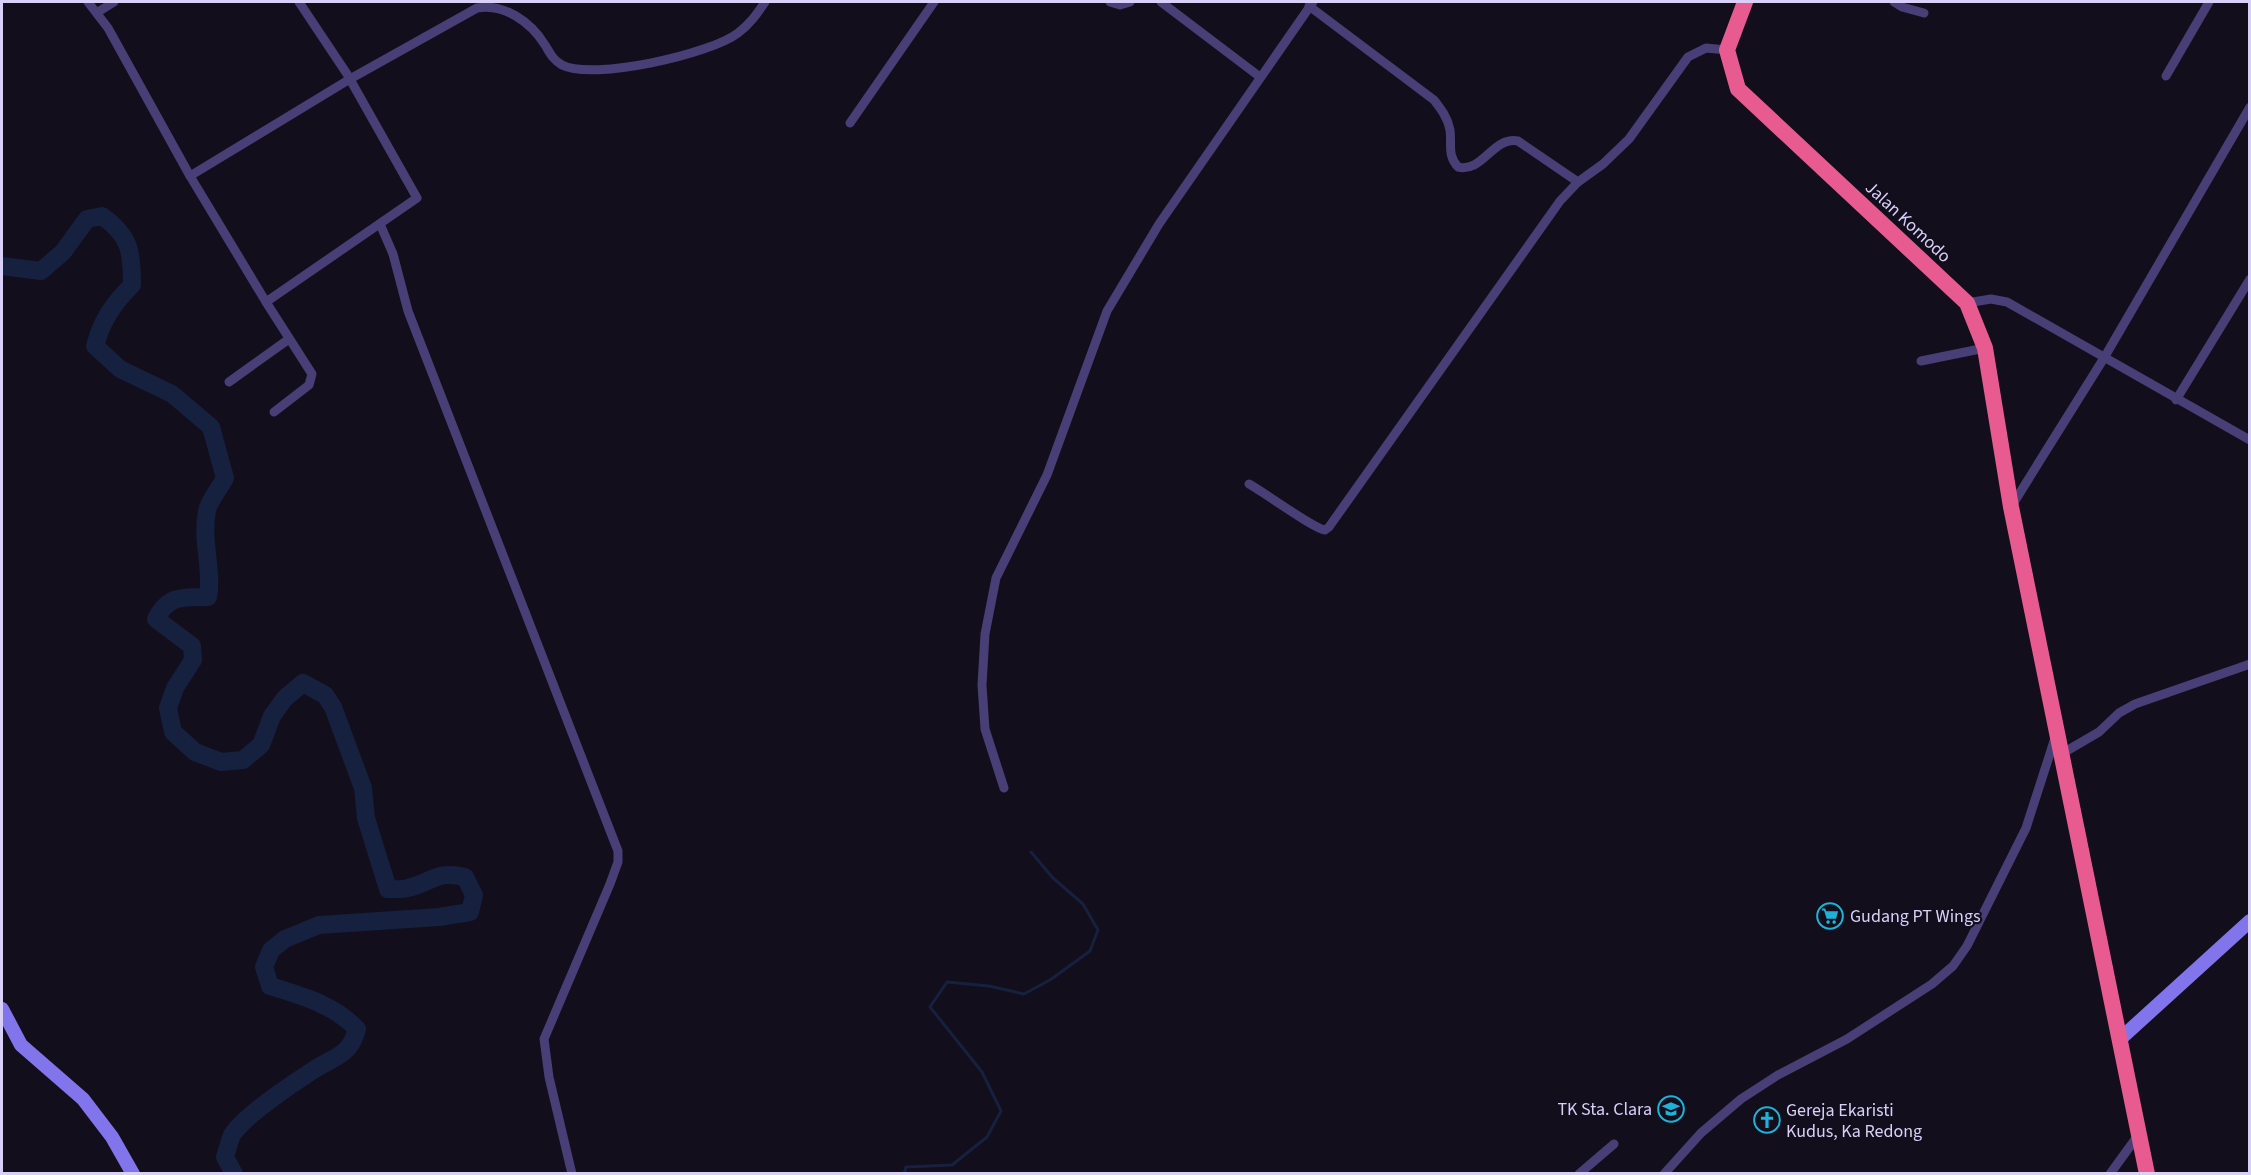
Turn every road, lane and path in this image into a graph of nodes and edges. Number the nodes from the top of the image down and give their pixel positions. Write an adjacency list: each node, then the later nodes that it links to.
1 (88, 2): 13 (street)
2 (114, 2): 13 (street)
3 (765, 2): 18 (street)
4 (934, 2): 20 (street)
5 (1110, 2): 6 (street)
6 (1130, 2)
7 (1161, 2): 17 (street)
8 (1745, 2): 15 (highway)
9 (1894, 2): 14 (street)
10 (2209, 2): 16 (street)
11 (304, 3): 18 (street)
12 (1311, 4): 17 (street); 22 (street)
13 (98, 12): 21 (street)
14 (1924, 13)
15 (1727, 50): 22 (street); 26 (highway, Jalan Komodo)
16 (2166, 76)
17 (1260, 77): 40 (street)
18 (350, 80): 21 (street); 23 (street)
19 (2250, 107): 29 (street)
20 (850, 123)
21 (190, 176): 25 (street)
22 (1578, 182): 35 (street)
23 (380, 224): 25 (street); 47 (street)
24 (2250, 279): 32 (street)
25 (267, 302): 27 (street)
26 (1967, 303): 28 (highway, Jalan Komodo); 29 (street)
27 (289, 339): 31 (street); 33 (street)
28 (1985, 348): 30 (street); 36 (highway, Jalan Komodo)
29 (2104, 358): 32 (street); 36 (street)
30 (1921, 361)
31 (229, 381)
32 (2176, 400): 34 (street)
33 (274, 412)
34 (2250, 440)
35 (1250, 484)
36 (2012, 507): 38 (highway, Jalan Komodo)
37 (2250, 664): 39 (street)
38 (2057, 731): 39 (highway, Jalan Komodo); 49 (street)
39 (2063, 753): 43 (highway, Jalan Komodo)
40 (1004, 788)
41 (2250, 921): 43 (street)
42 (2, 1009): 46 (street)
43 (2119, 1040): 44 (highway, Jalan Komodo)
44 (2139, 1134): 50 (street); 51 (highway, Jalan Komodo)
45 (1614, 1144): 48 (street)
46 (134, 1173)
47 (572, 1173)
48 (1579, 1173)
49 (1664, 1173)
50 (2110, 1173)
51 (2147, 1173)

